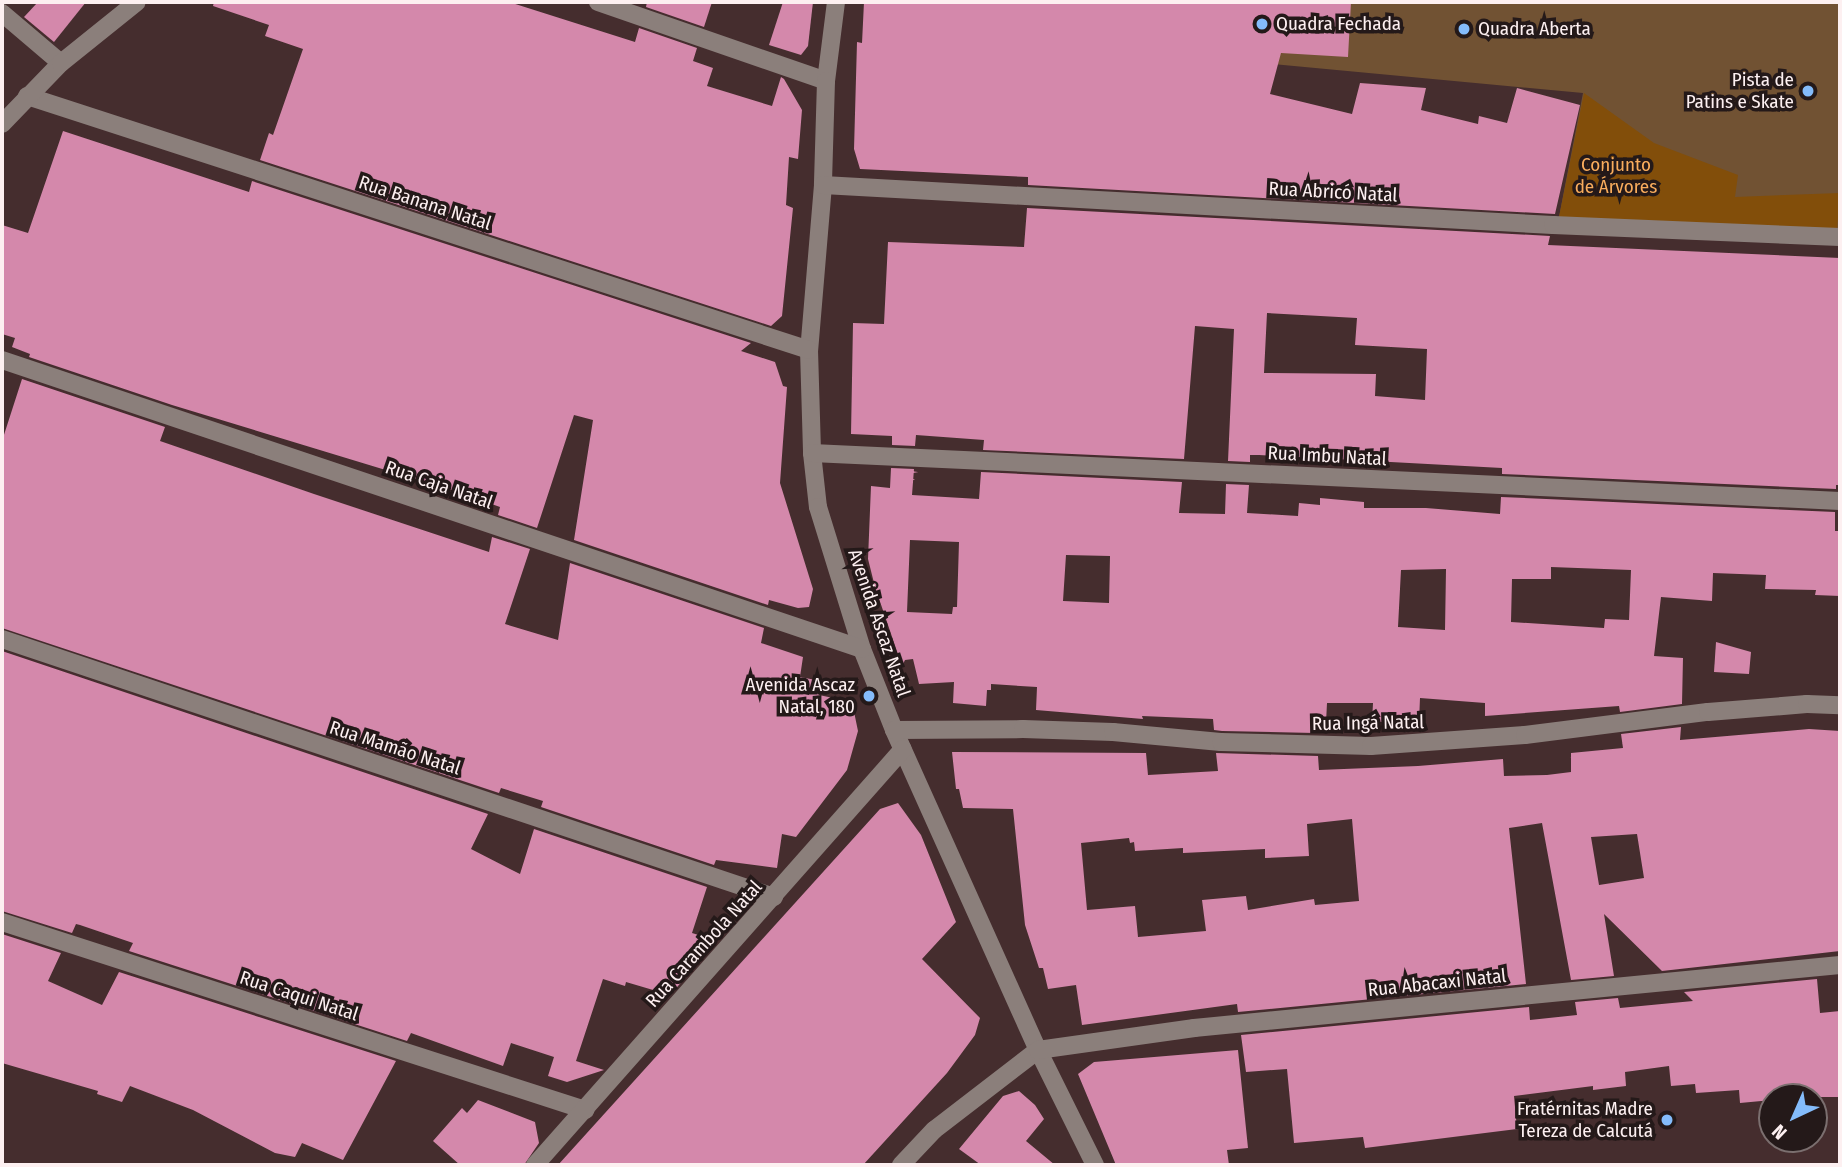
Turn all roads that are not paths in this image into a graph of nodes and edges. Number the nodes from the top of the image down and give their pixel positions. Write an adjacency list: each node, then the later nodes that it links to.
1 (137, 2): 5 (street)
2 (598, 2): 6 (street)
3 (836, 2): 6 (street, Avenida Ascaz Natal)
4 (2, 13): 5 (street)
5 (61, 63): 7 (street)
6 (826, 81): 9 (street, Avenida Ascaz Natal)
7 (27, 96): 8 (street); 11 (street, Rua Banana Natal)
8 (2, 124)
9 (824, 185): 10 (street, Rua Abricó Natal); 11 (street, Avenida Ascaz Natal)
10 (1840, 237)
11 (809, 350): 13 (street, Avenida Ascaz Natal)
12 (2, 360): 16 (street, Rua Caja Natal)
13 (812, 453): 14 (street, Rua Imbu Natal); 16 (street, Avenida Ascaz Natal)
14 (1840, 501)
15 (2, 639): 20 (street, Rua Mamão Natal)
16 (862, 649): 18 (street, Avenida Ascaz Natal)
17 (1840, 705): 18 (street, Rua Ingá Natal)
18 (894, 730): 19 (street, Avenida Ascaz Natal)
19 (903, 749): 20 (street, Rua Carambola Natal); 23 (street, Avenida Ascaz Natal)
20 (774, 897): 24 (street, Rua Carambola Natal)
21 (2, 922): 24 (street, Rua Caqui Natal)
22 (1840, 965): 23 (street, Rua Abacaxi Natal)
23 (1038, 1050): 26 (street); 27 (street, Avenida Ascaz Natal)
24 (585, 1110): 25 (street, Rua Carambola Natal)
25 (535, 1165)
26 (901, 1165)
27 (1095, 1165)

